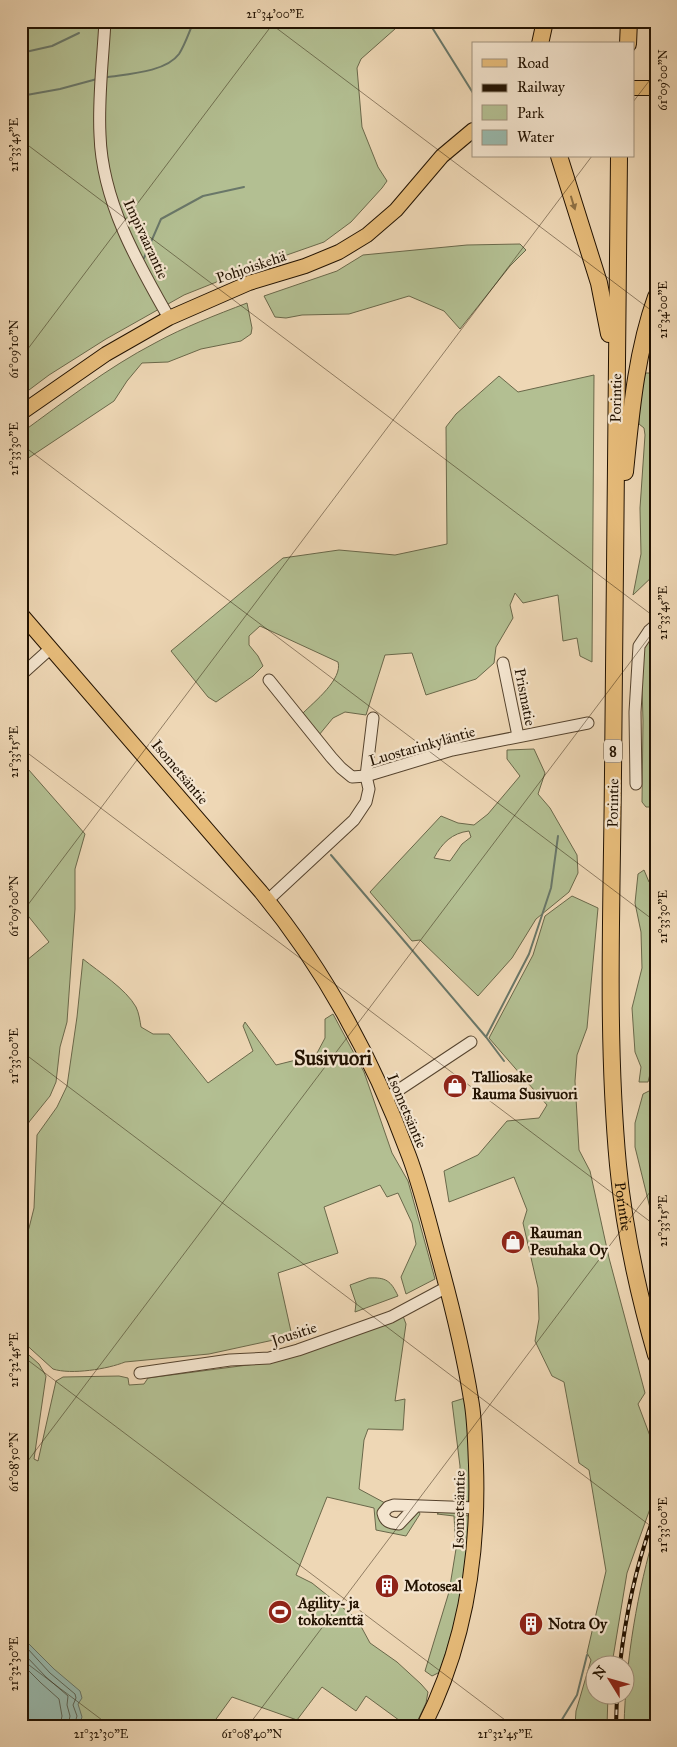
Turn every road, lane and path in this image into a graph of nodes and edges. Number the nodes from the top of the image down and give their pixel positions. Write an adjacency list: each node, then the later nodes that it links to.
1 (105, 21): 17 (street, Impivaarantie)
2 (545, 21): 5 (highway)
3 (621, 21): 6 (highway)
4 (629, 21): 7 (highway)
5 (540, 42)
6 (620, 42)
7 (628, 42)
8 (634, 80): 9 (main road)
9 (656, 80)
10 (634, 88): 11 (main road)
11 (656, 88)
12 (472, 131): 17 (main road, Pohjoiskehä)
13 (560, 158): 19 (highway, one-way to 19)
14 (619, 158): 19 (highway, Porintie / 8)
15 (627, 158): 20 (highway, Porintie / 8)
16 (656, 297): 20 (highway)
17 (169, 318): 18 (main road, Pohjoiskehä)
18 (21, 413)
19 (616, 422): 37 (highway, Porintie / 8)
20 (623, 492): 36 (highway, Porintie / 8)
21 (21, 614): 23 (main road, Isometsäntie)
22 (656, 625): 31 (street)
23 (51, 648): 25 (street); 32 (main road, Isometsäntie)
24 (503, 663): 29 (street, Prismatie)
25 (21, 675)
26 (269, 680): 30 (street)
27 (373, 718): 30 (street)
28 (588, 723): 29 (street, Luostarinkyläntie)
29 (518, 736): 30 (street, Luostarinkyläntie)
30 (366, 776): 32 (street, Luostarinkyläntie)
31 (636, 784)
32 (268, 900): 34 (main road, Isometsäntie)
33 (470, 1042): 34 (street)
34 (385, 1099): 35 (main road, Isometsäntie)
35 (447, 1286): 38 (street, Jousitie); 40 (main road, Isometsäntie)
36 (656, 1315)
37 (654, 1348)
38 (140, 1373)
39 (416, 1506): 40 (street)
40 (478, 1508): 41 (main road, Isometsäntie)
41 (424, 1726)

